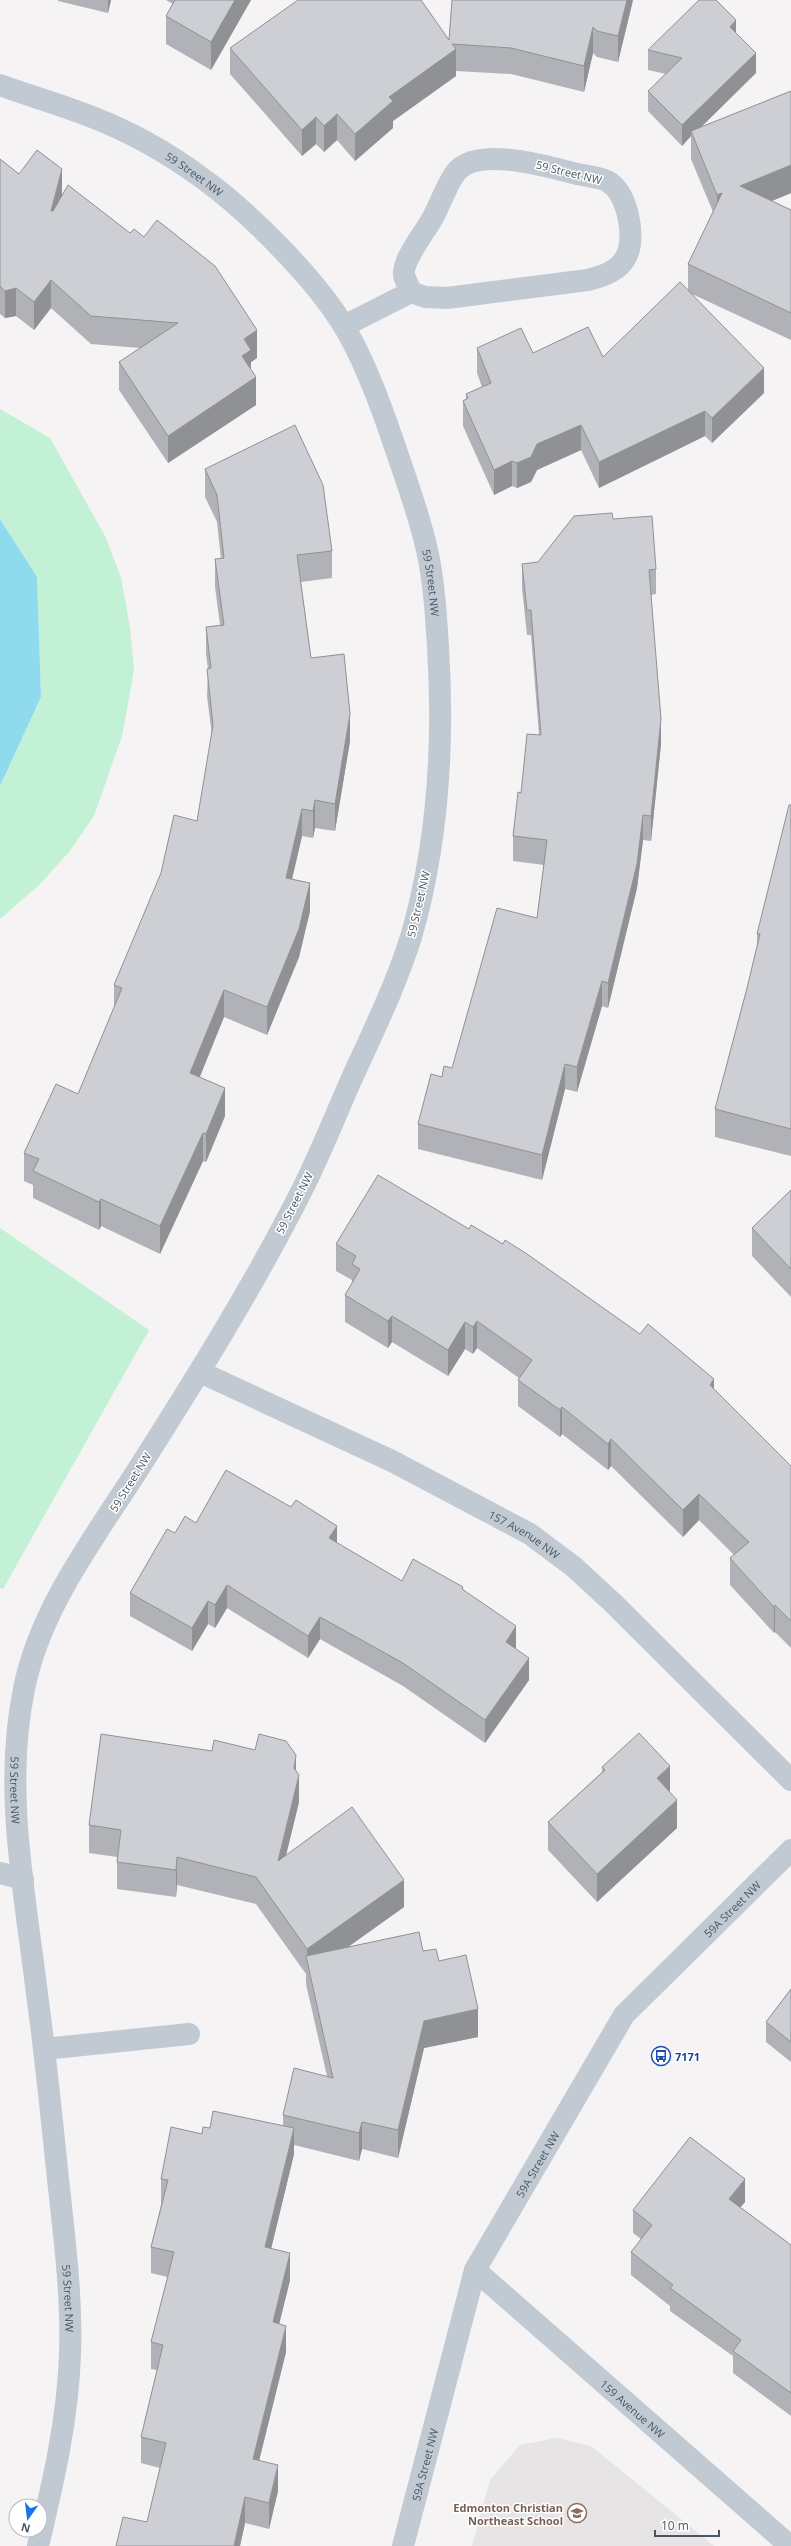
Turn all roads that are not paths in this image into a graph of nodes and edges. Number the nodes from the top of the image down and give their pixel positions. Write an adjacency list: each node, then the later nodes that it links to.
1 (0, 86): 3 (street, 59 Street NW)
2 (411, 292): 2 (street, 59 Street NW); 3 (street)
3 (344, 326): 4 (street, 59 Street NW)
4 (200, 1372): 5 (street, 157 Avenue NW); 8 (street, 59 Street NW)
5 (791, 1780)
6 (791, 1850): 11 (street, 59A Street NW)
7 (0, 1873): 8 (street)
8 (23, 1879): 10 (street, 59 Street NW)
9 (189, 2034): 10 (street)
10 (44, 2049): 12 (street, 59 Street NW)
11 (476, 2270): 13 (street, 59A Street NW); 14 (street, 159 Avenue NW)
12 (38, 2546)
13 (403, 2546)
14 (790, 2546)

